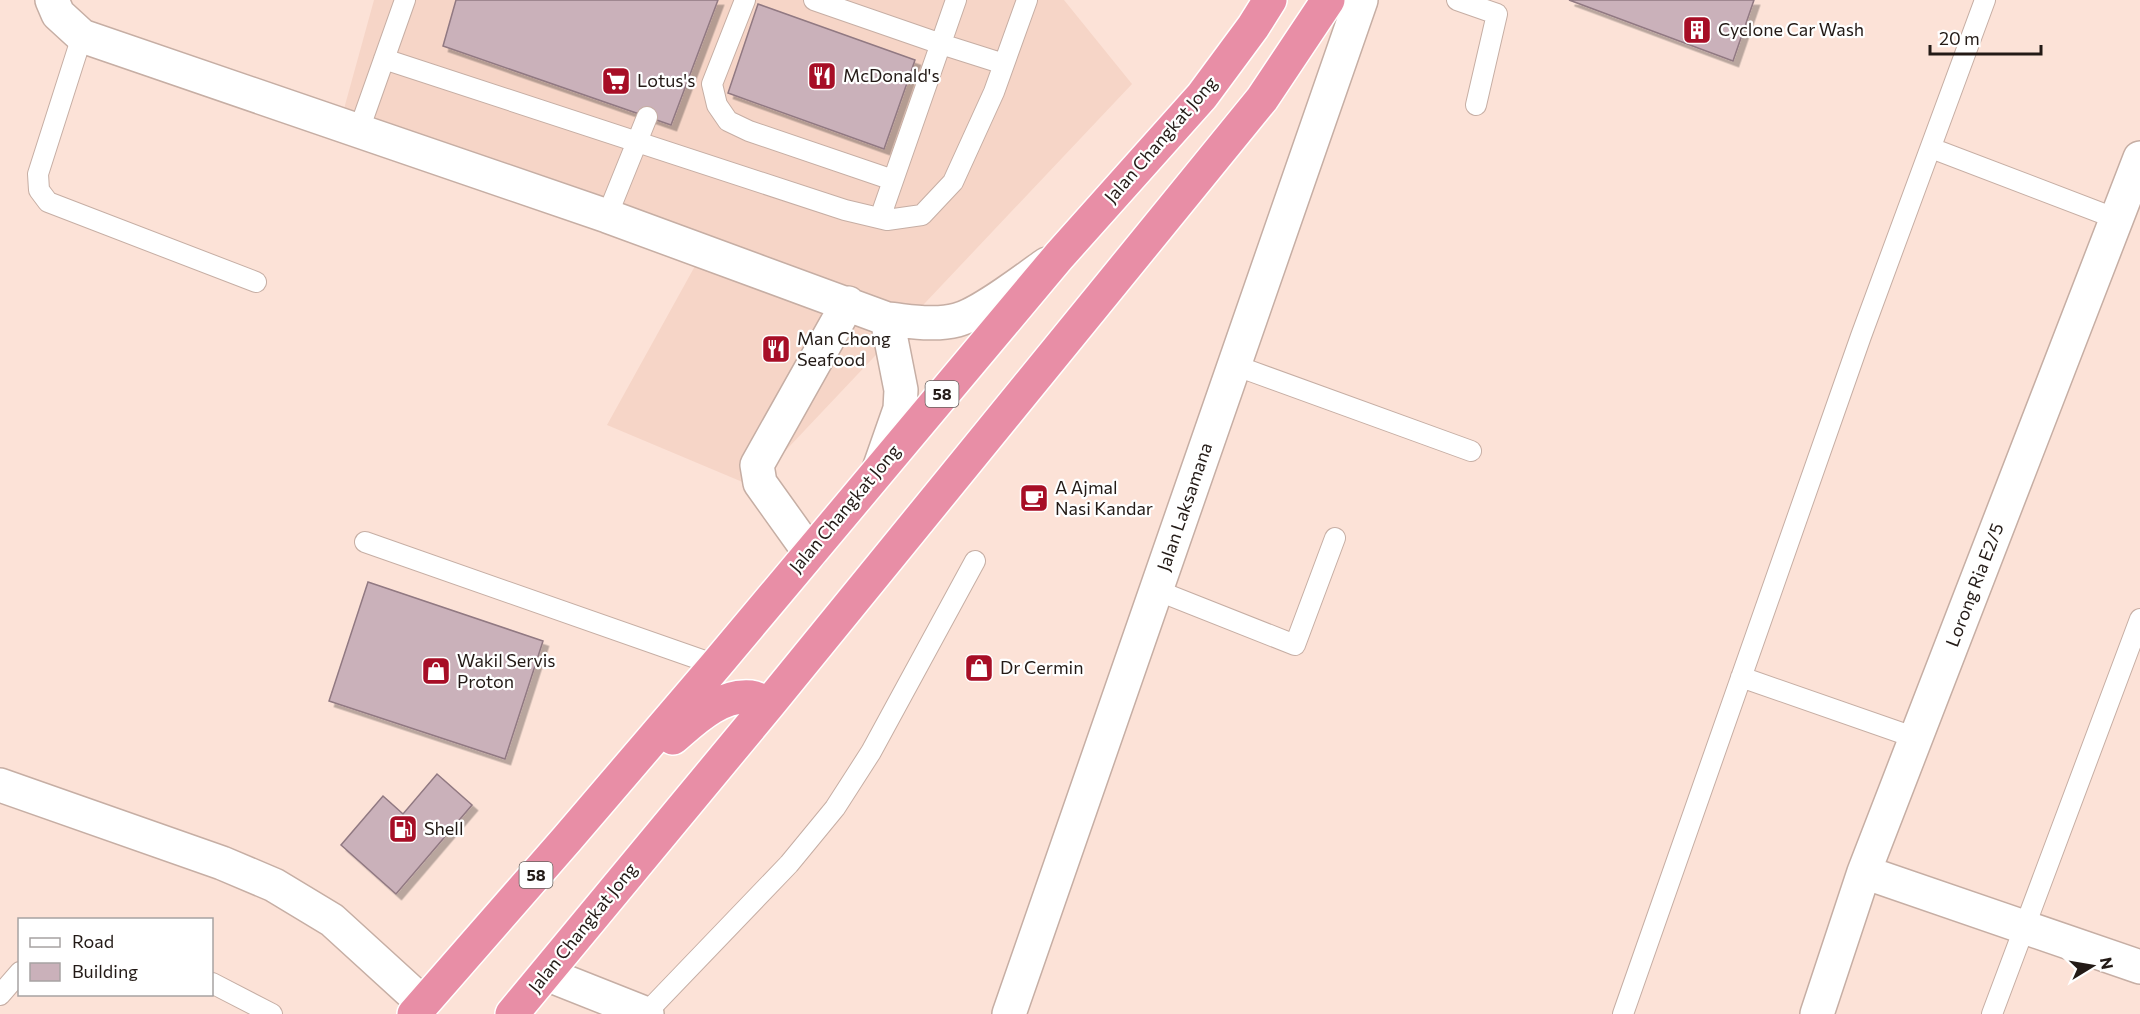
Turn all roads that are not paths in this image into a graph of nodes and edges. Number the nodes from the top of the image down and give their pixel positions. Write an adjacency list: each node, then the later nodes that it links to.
1 (52, 0): 12 (street)
2 (405, 0): 14 (lane)
3 (745, 0): 22 (lane)
4 (813, 0): 13 (lane)
5 (956, 0): 13 (lane)
6 (1027, 0): 15 (lane)
7 (1270, 0): 26 (highway, Jalan Changkat Jong / 58)
8 (1329, 0): 41 (highway, Jalan Changkat Jong)
9 (1361, 0): 30 (street, Jalan Laksamana)
10 (1457, 0): 16 (lane)
11 (1985, 0): 20 (lane)
12 (82, 36): 18 (street); 27 (lane)
13 (941, 44): 15 (lane); 22 (lane)
14 (384, 59): 18 (lane); 19 (lane)
15 (1004, 64): 25 (lane)
16 (1476, 105)
17 (646, 117): 19 (lane)
18 (359, 130): 24 (street)
19 (636, 142): 24 (lane); 25 (lane)
20 (1931, 148): 23 (lane); 40 (lane)
21 (2140, 158): 23 (street, Lorong Ria E2/5)
22 (893, 180): 25 (lane)
23 (2127, 212): 42 (street, Lorong Ria E2/5)
24 (608, 216): 28 (street)
25 (880, 218)
26 (1059, 256): 29 (street); 32 (highway, Jalan Changkat Jong / 58)
27 (256, 282)
28 (848, 303): 29 (street); 35 (street)
29 (887, 319): 32 (street)
30 (1234, 365): 31 (lane); 37 (street, Jalan Laksamana)
31 (1471, 451)
32 (879, 468): 35 (highway, Jalan Changkat Jong / 58)
33 (1335, 538): 37 (lane)
34 (365, 542): 39 (lane)
35 (810, 552): 39 (highway, Jalan Changkat Jong / 58)
36 (975, 561): 55 (lane)
37 (1156, 590): 56 (street, Jalan Laksamana)
38 (2140, 619): 46 (lane)
39 (716, 665): 44 (highway, Jalan Changkat Jong / 58)
40 (1741, 677): 42 (lane); 57 (lane)
41 (769, 704): 44 (highway); 49 (highway, Jalan Changkat Jong)
42 (1916, 738): 45 (street, Lorong Ria E2/5)
43 (0, 784): 52 (street)
44 (611, 788): 52 (highway, Jalan Changkat Jong / 58)
45 (1864, 872): 46 (street); 58 (street, Lorong Ria E2/5)
46 (2023, 927): 47 (street); 59 (lane)
47 (2140, 967)
48 (18, 974): 51 (lane)
49 (546, 974): 54 (highway, Jalan Changkat Jong); 55 (street)
50 (213, 984): 53 (lane)
51 (0, 995)
52 (419, 1008)
53 (272, 1014)
54 (512, 1014)
55 (646, 1014)
56 (1009, 1014)
57 (1623, 1014)
58 (1816, 1014)
59 (1992, 1014)

